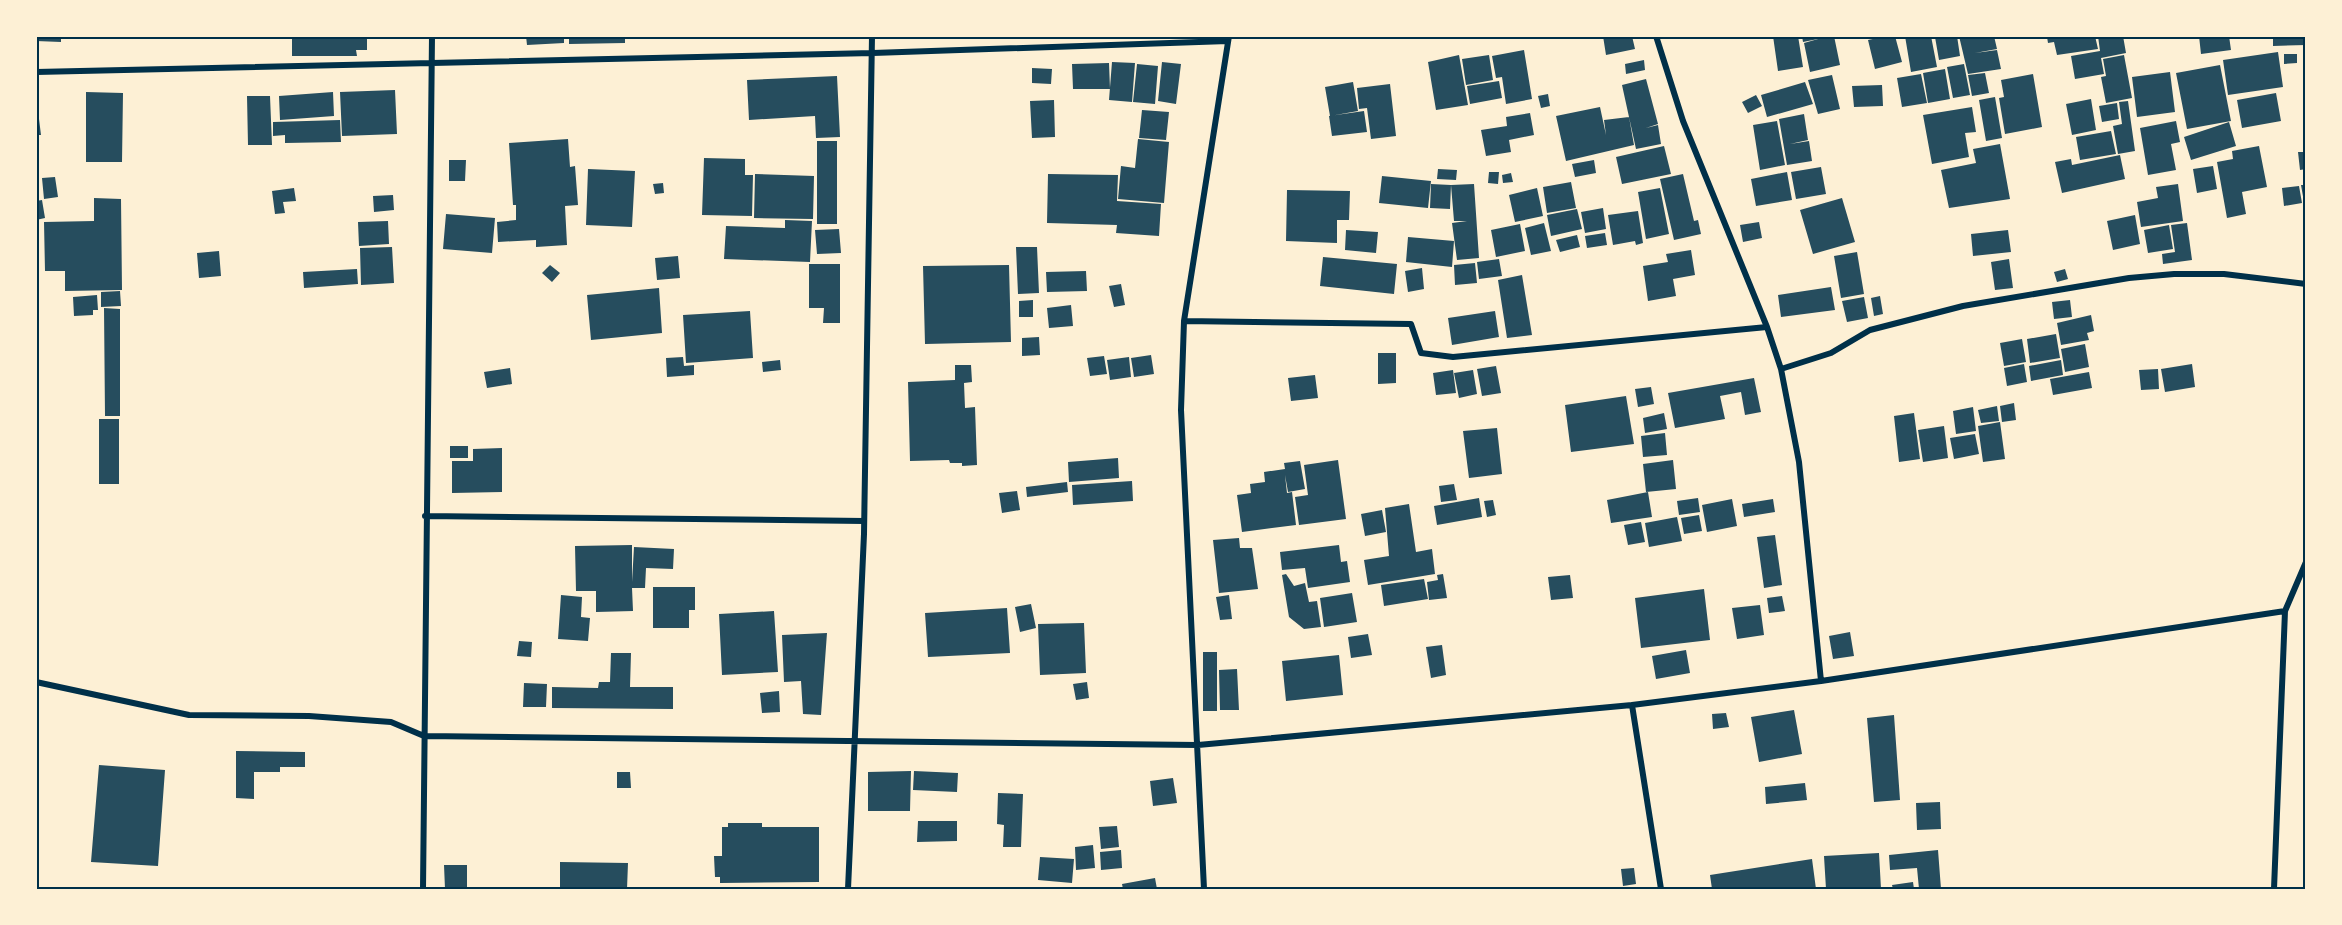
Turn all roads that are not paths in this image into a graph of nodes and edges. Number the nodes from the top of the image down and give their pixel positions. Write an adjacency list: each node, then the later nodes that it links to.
1 (432, 36): 6 (street)
2 (872, 36): 5 (street)
3 (1656, 36): 10 (street)
4 (1228, 38): 5 (street); 9 (street)
5 (873, 53): 6 (street); 13 (street)
6 (432, 64): 7 (street); 12 (street)
7 (36, 72)
8 (2306, 284): 11 (street)
9 (1184, 321): 10 (street); 21 (street)
10 (1767, 327): 11 (street)
11 (1781, 369): 16 (street)
12 (426, 516): 13 (street); 19 (street)
13 (864, 521): 20 (street)
14 (2306, 562): 15 (street)
15 (2285, 611): 16 (street); 26 (street)
16 (1821, 681): 18 (street)
17 (36, 682): 19 (street)
18 (1632, 705): 21 (street); 25 (street)
19 (424, 736): 20 (street); 22 (street)
20 (854, 743): 21 (street); 23 (street)
21 (1198, 745): 24 (street)
22 (423, 889)
23 (848, 889)
24 (1204, 889)
25 (1661, 889)
26 (2274, 889)

